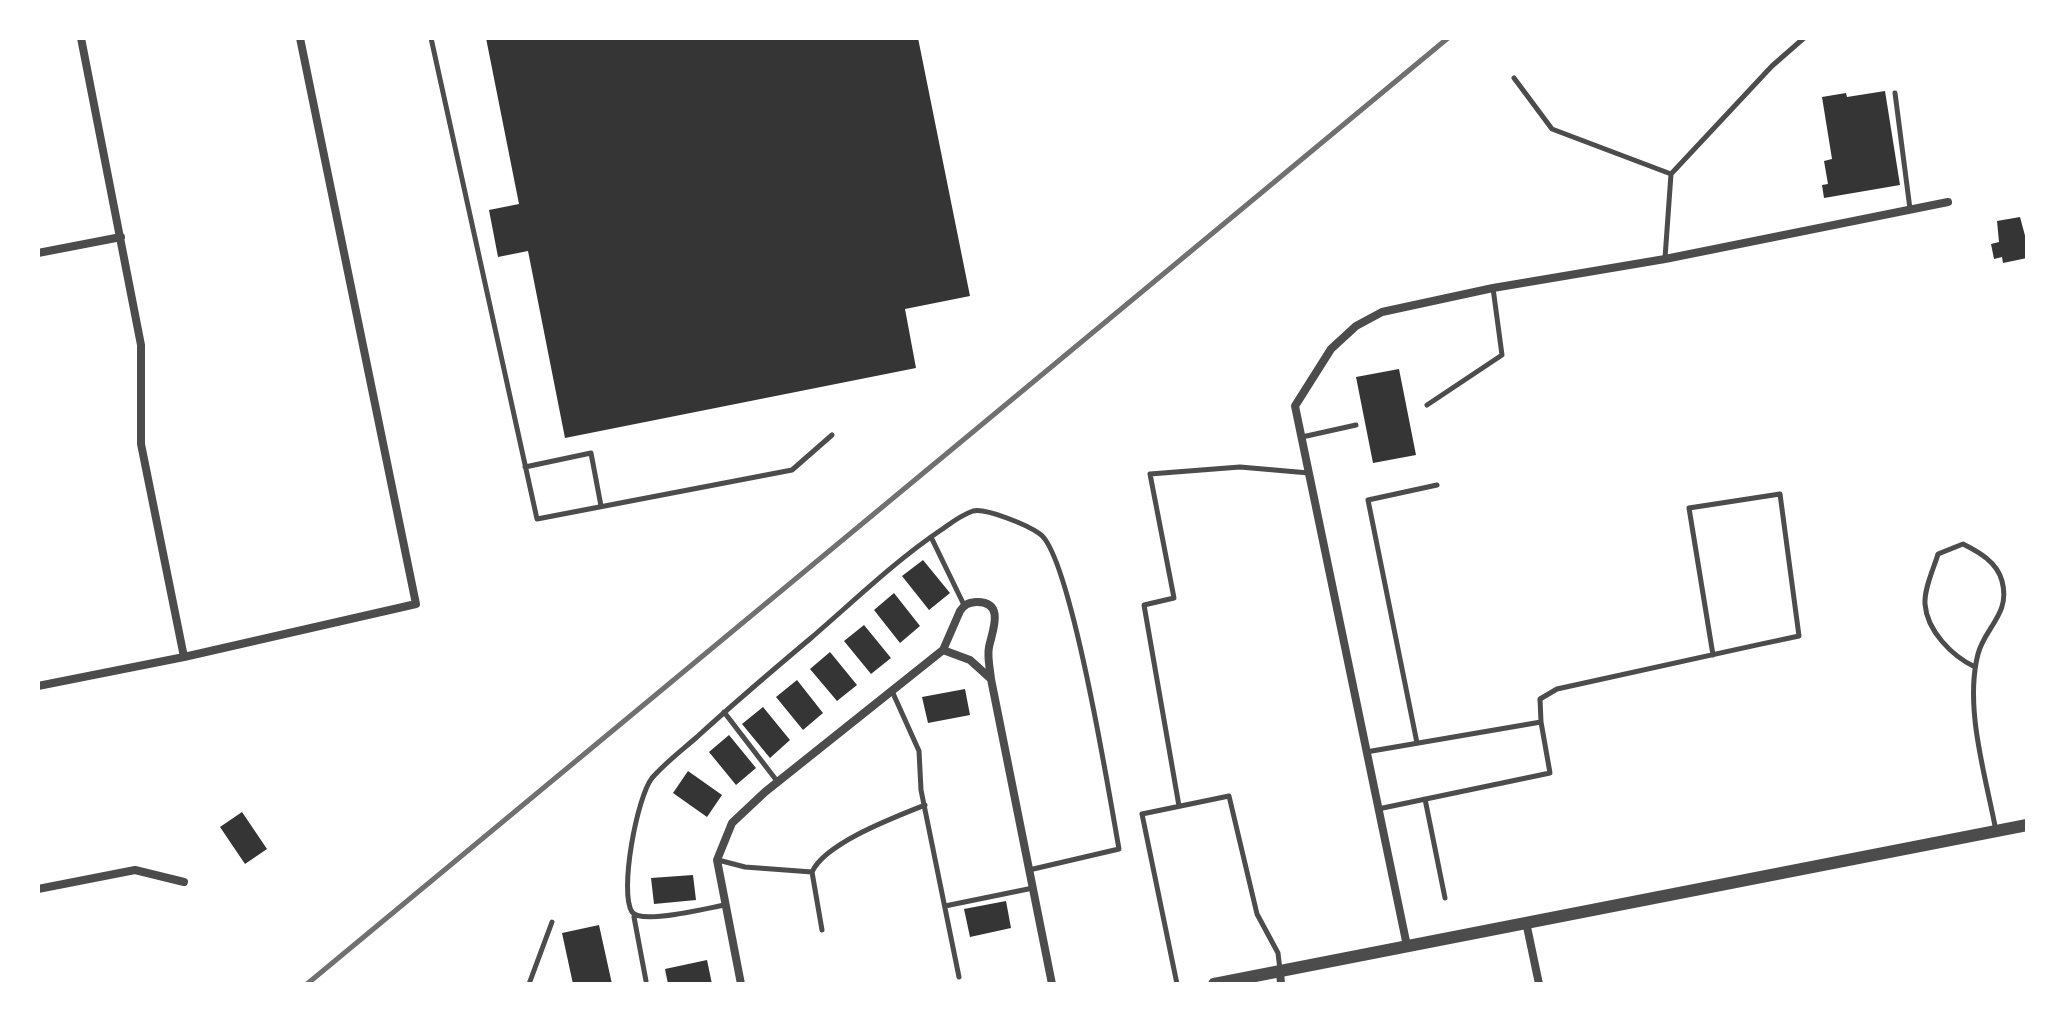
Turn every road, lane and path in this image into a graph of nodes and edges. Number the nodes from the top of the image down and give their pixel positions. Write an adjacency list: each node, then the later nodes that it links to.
1 (81, 38): 10 (street)
2 (300, 38): 26 (street)
3 (431, 38): 18 (lane)
4 (1804, 38): 7 (lane)
5 (1514, 78): 7 (lane)
6 (1895, 93): 9 (lane)
7 (1671, 174): 12 (lane)
8 (1948, 202): 9 (street)
9 (1910, 209): 12 (street)
10 (121, 237): 11 (street); 26 (street)
11 (38, 253)
12 (1665, 259): 13 (street)
13 (1493, 288): 14 (lane); 17 (street)
14 (1427, 405)
15 (1356, 425): 17 (lane)
16 (832, 435): 21 (lane)
17 (1301, 437): 19 (street)
18 (525, 467): 21 (lane); 21 (lane)
19 (1309, 473): 34 (street); 38 (lane)
20 (1437, 485): 33 (lane)
21 (601, 506)
22 (931, 537): 23 (lane); 31 (lane); 43 (lane)
23 (964, 605): 24 (street); 28 (street)
24 (943, 650): 28 (street); 30 (street)
25 (1713, 655): 25 (lane); 32 (lane)
26 (184, 657): 29 (street)
27 (1975, 667): 27 (lane); 41 (lane)
28 (991, 679): 43 (street)
29 (38, 686)
30 (892, 690): 35 (street); 37 (lane)
31 (724, 712): 35 (lane); 51 (lane)
32 (1541, 722): 33 (lane); 36 (lane)
33 (1417, 743): 34 (lane)
34 (1366, 752): 39 (street)
35 (777, 782): 42 (street)
36 (1425, 799): 39 (lane); 48 (lane)
37 (925, 805): 44 (lane); 50 (lane)
38 (1179, 806): 57 (lane); 62 (lane)
39 (1377, 809): 55 (street)
40 (2027, 825): 41 (street)
41 (1996, 832): 53 (street)
42 (717, 860): 44 (lane); 49 (street)
43 (1029, 870): 46 (street)
44 (812, 872): 54 (lane)
45 (184, 882): 47 (street)
46 (1033, 888): 50 (lane); 61 (street)
47 (38, 889)
48 (1445, 898)
49 (725, 905): 51 (lane); 60 (street)
50 (945, 906): 56 (lane)
51 (634, 916): 58 (lane)
52 (552, 922): 59 (lane)
53 (1526, 922): 55 (street); 64 (street)
54 (822, 930)
55 (1407, 946): 57 (street)
56 (959, 977)
57 (1281, 978): 63 (street)
58 (646, 981)
59 (529, 984)
60 (741, 984)
61 (1052, 984)
62 (1177, 984)
63 (1214, 984)
64 (1539, 984)

